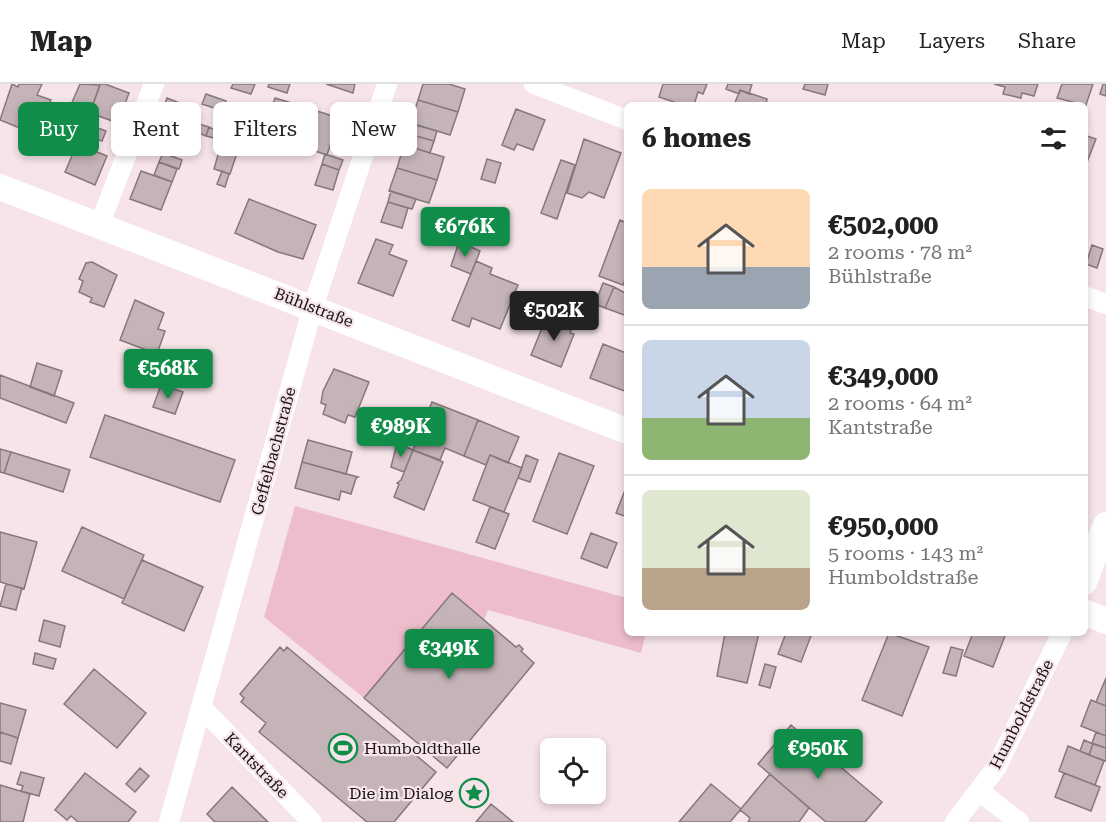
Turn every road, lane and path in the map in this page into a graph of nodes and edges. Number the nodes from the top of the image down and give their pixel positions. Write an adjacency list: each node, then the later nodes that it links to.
1 (154, 84): 6 (street)
2 (387, 84): 9 (street, Geffelbachstraße)
3 (534, 84): 4 (street)
4 (624, 119)
5 (0, 187): 6 (street, Bühlstraße)
6 (99, 226): 9 (street, Bühlstraße)
7 (1088, 297): 8 (street)
8 (1106, 304)
9 (313, 306): 10 (street, Bühlstraße); 16 (street, Geffelbachstraße)
10 (624, 430)
11 (1106, 525): 12 (street)
12 (1088, 572)
13 (1088, 614): 14 (street)
14 (1106, 621)
15 (1061, 636): 17 (street, Humboldstraße)
16 (202, 708): 18 (street, Geffelbachstraße); 19 (street, Kantstraße)
17 (979, 791): 20 (street, Humboldstraße); 21 (street)
18 (169, 822)
19 (312, 822)
20 (955, 822)
21 (1019, 822)

